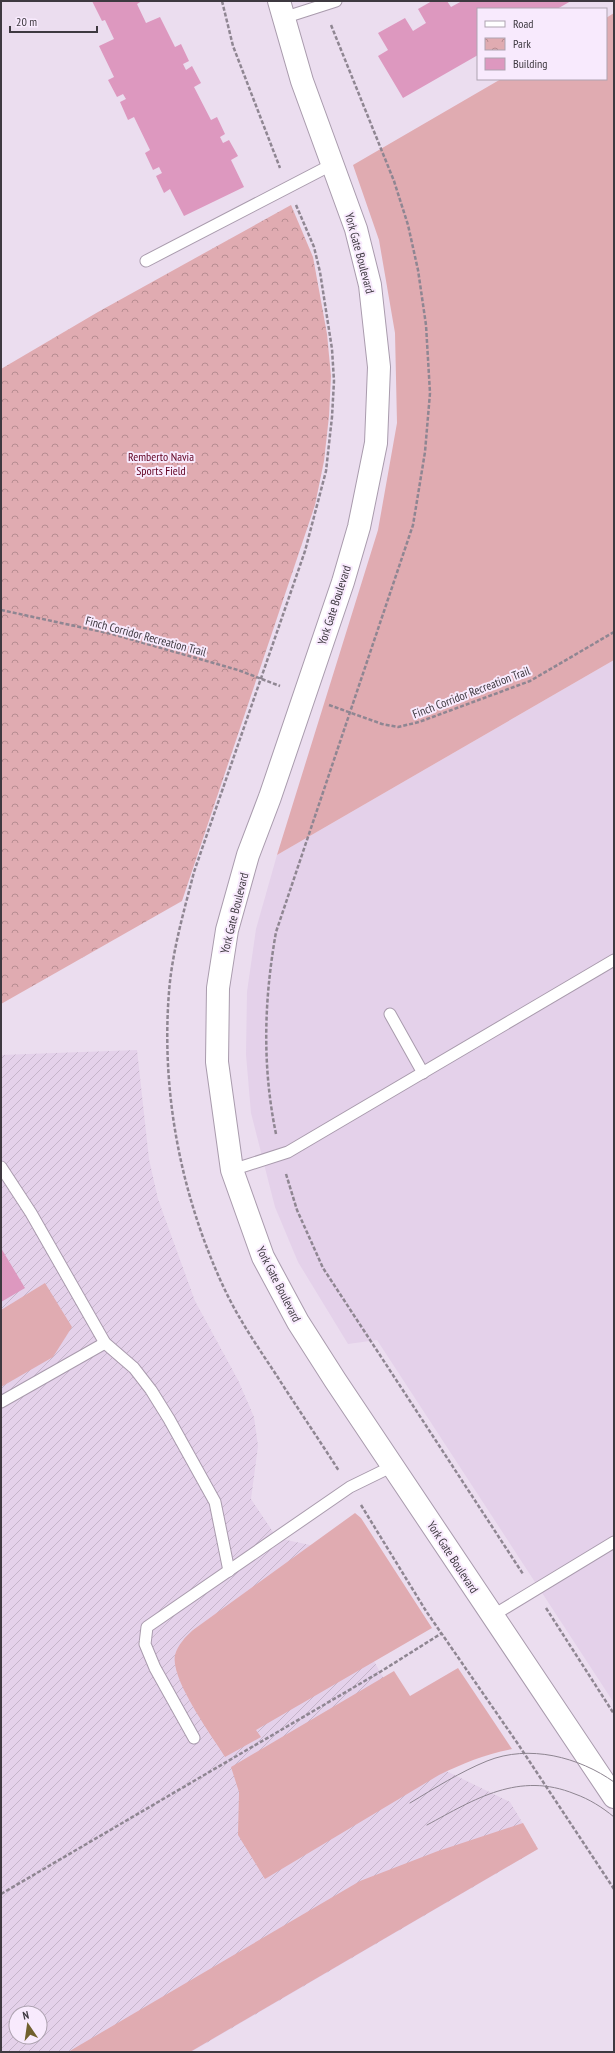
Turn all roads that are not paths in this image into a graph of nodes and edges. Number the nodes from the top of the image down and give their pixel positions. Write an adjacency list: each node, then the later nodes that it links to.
1 (336, 1): 2 (lane)
2 (281, 10): 3 (street, York Gate Boulevard)
3 (333, 164): 4 (lane); 9 (street, York Gate Boulevard)
4 (146, 261)
5 (614, 960): 7 (lane)
6 (390, 1014): 7 (lane)
7 (423, 1073): 9 (lane)
8 (1, 1167): 10 (lane)
9 (232, 1170): 12 (street, York Gate Boulevard)
10 (105, 1343): 11 (lane); 14 (lane)
11 (1, 1402)
12 (393, 1466): 14 (lane); 15 (street, York Gate Boulevard)
13 (614, 1542): 15 (lane)
14 (229, 1571): 16 (lane)
15 (492, 1616): 17 (street, York Gate Boulevard)
16 (194, 1738)
17 (614, 1797)

